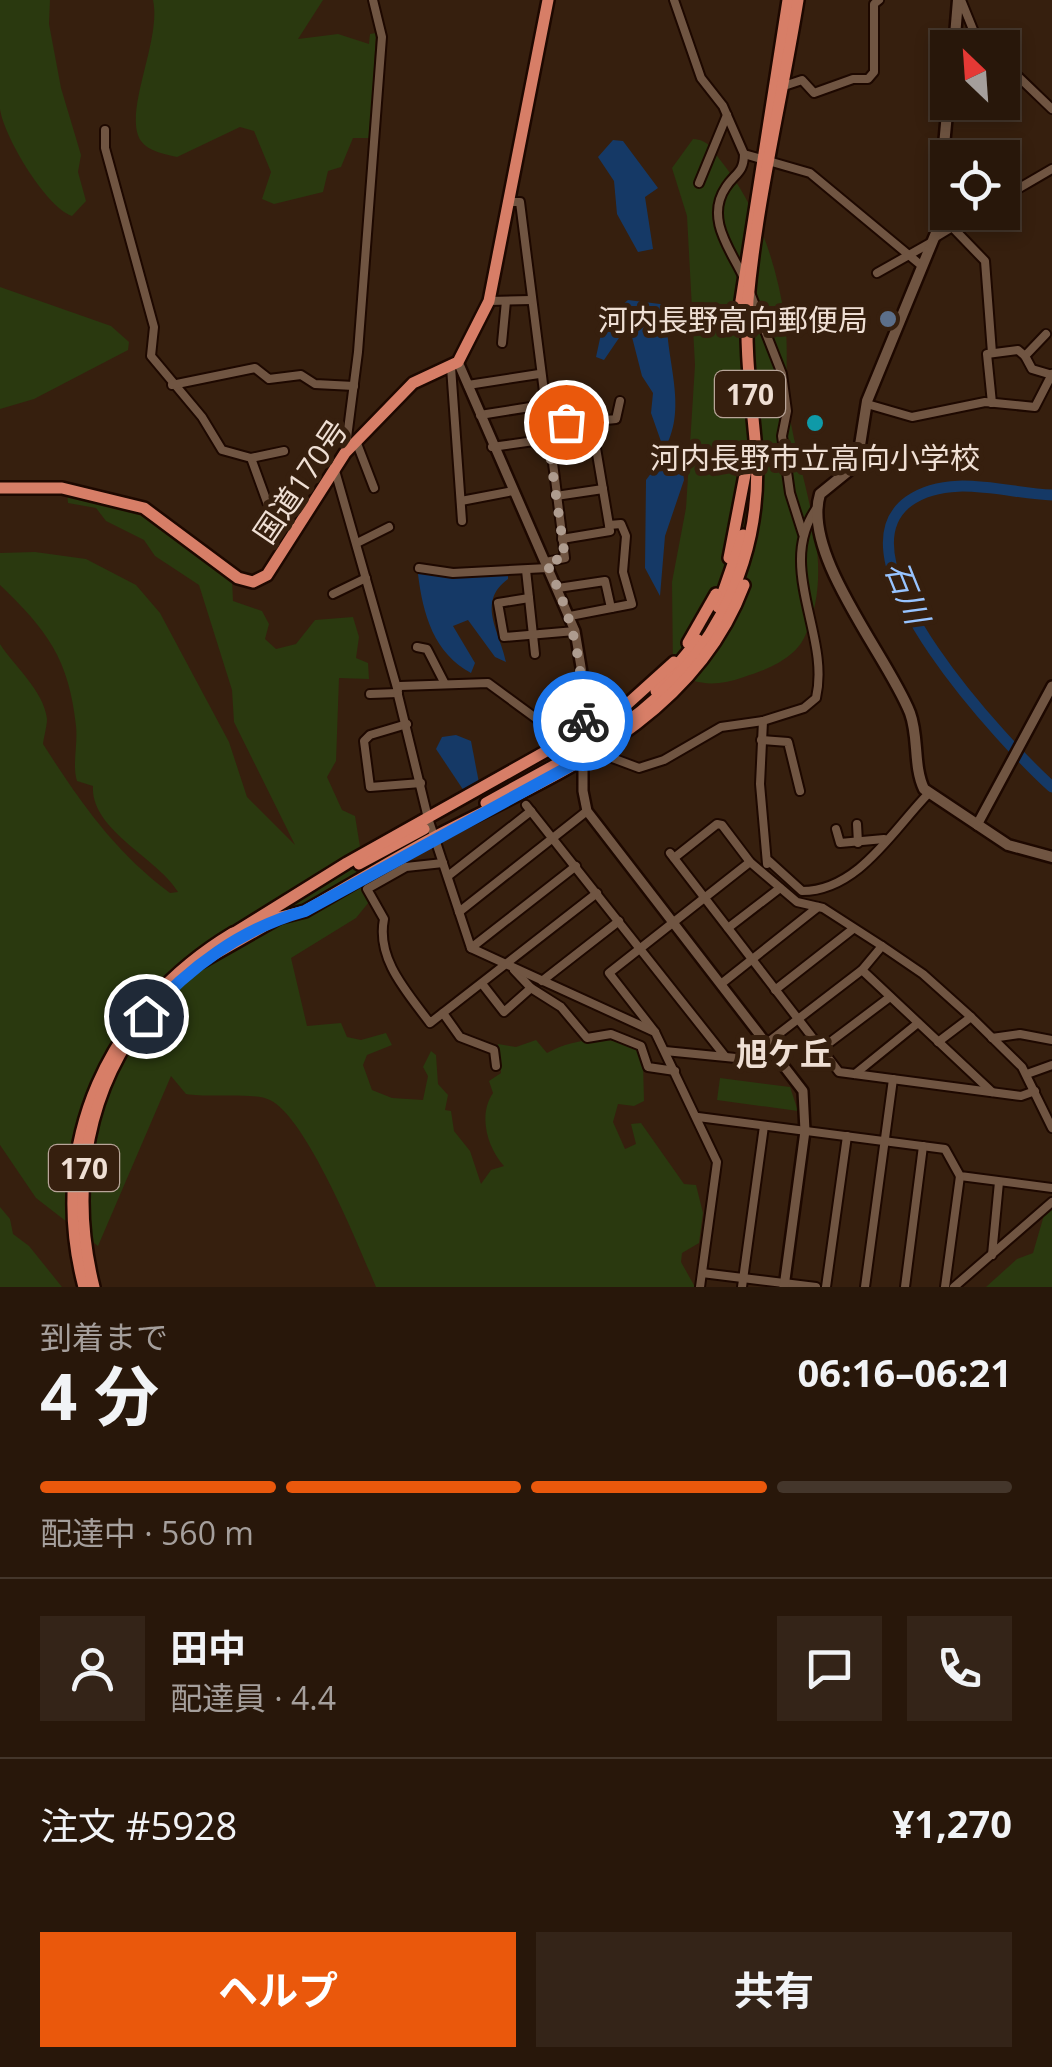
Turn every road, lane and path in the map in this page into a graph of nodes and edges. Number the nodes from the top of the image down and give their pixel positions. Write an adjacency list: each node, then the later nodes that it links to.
1 (373, 0): 42 (street)
2 (548, 0): 21 (highway)
3 (674, 0): 13 (street)
4 (788, 0): 17 (highway, 170)
5 (798, 0): 11 (highway, 170)
6 (879, 0): 11 (street)
7 (960, 0): 8 (main road); 9 (street)
8 (956, 30)
9 (973, 30)
10 (1020, 78): 12 (street)
11 (784, 86): 17 (highway, 170)
12 (1052, 109)
13 (727, 115): 16 (street); 19 (street)
14 (946, 120): 24 (main road)
15 (105, 130): 40 (street)
16 (744, 154): 17 (street); 28 (street)
17 (766, 160): 25 (street); 28 (highway, 170); 29 (highway, 170)
18 (1052, 169): 20 (street)
19 (699, 183)
20 (1020, 188)
21 (510, 202): 30 (street); 31 (highway)
22 (950, 230): 24 (street)
23 (956, 230): 35 (street)
24 (933, 240): 25 (street); 26 (main road)
25 (909, 255): 26 (street); 27 (street)
26 (922, 266): 45 (main road)
27 (878, 273)
28 (743, 276): 55 (highway, 170)
29 (750, 290): 55 (highway, 170); 69 (street)
30 (531, 300): 32 (street); 38 (street)
31 (489, 301): 32 (street); 37 (highway)
32 (506, 301): 34 (street)
33 (1046, 334): 36 (street)
34 (502, 342)
35 (992, 352): 36 (street); 44 (street)
36 (1025, 356): 39 (street)
37 (455, 364): 41 (street); 50 (highway, 国道170号); 63 (street)
38 (538, 374): 41 (street); 46 (street)
39 (1052, 375): 44 (street)
40 (172, 384): 42 (street); 56 (street)
41 (468, 385): 47 (street)
42 (354, 386): 53 (street)
43 (620, 401): 48 (street)
44 (992, 402): 45 (street)
45 (867, 404): 64 (main road)
46 (543, 405): 47 (street); 48 (street)
47 (480, 415): 51 (street)
48 (546, 426): 49 (street)
49 (548, 438): 51 (street); 54 (street)
50 (356, 441): 53 (highway, 国道170号); 59 (street)
51 (492, 447): 61 (street)
52 (284, 451): 56 (street)
53 (345, 453): 57 (highway, 国道170号)
54 (550, 454): 60 (street); 62 (street)
55 (752, 454): 91 (highway); 92 (highway, 170); 94 (highway)
56 (251, 458): 68 (street)
57 (334, 467): 68 (highway, 国道170号); 71 (street)
58 (0, 488): 68 (highway, 国道170号)
59 (374, 488)
60 (603, 489): 62 (street); 66 (street)
61 (513, 491): 63 (street); 72 (street)
62 (556, 496): 70 (street)
63 (461, 501): 65 (street)
64 (818, 506): 69 (street); 99 (main road)
65 (462, 521)
66 (609, 526): 70 (street); 79 (street)
67 (389, 527): 71 (street)
68 (295, 530)
69 (805, 538): 89 (street)
70 (562, 539): 72 (street)
71 (358, 543): 75 (street)
72 (547, 565): 74 (street); 76 (street)
73 (419, 568): 74 (street)
74 (526, 570): 78 (street)
75 (366, 578): 77 (street); 87 (street)
76 (558, 588): 79 (street); 80 (street)
77 (333, 594)
78 (529, 598): 82 (street); 82 (street)
79 (610, 608): 80 (street)
80 (570, 616): 81 (street)
81 (575, 630): 82 (street); 91 (street)
82 (534, 635): 84 (street)
83 (417, 647): 85 (street)
84 (535, 654)
85 (444, 682): 87 (street); 95 (street)
86 (1052, 686): 102 (street)
87 (398, 691): 88 (street); 90 (street)
88 (370, 694)
89 (763, 721): 93 (street); 94 (street)
90 (407, 724): 97 (street); 97 (street)
91 (583, 732): 95 (highway); 96 (street)
92 (602, 734)
93 (760, 740): 98 (street); 110 (street)
94 (597, 750): 96 (highway)
95 (565, 751): 96 (street); 103 (highway)
96 (583, 752): 100 (street); 103 (highway)
97 (421, 783): 103 (street)
98 (800, 791)
99 (928, 794): 102 (main road); 106 (street)
100 (587, 811): 105 (street); 121 (street)
101 (857, 824): 107 (street)
102 (977, 825): 108 (main road)
103 (433, 828): 111 (street); 173 (highway, 170); 174 (highway, 170)
104 (836, 829): 107 (street)
105 (554, 838): 112 (street); 114 (street); 119 (street)
106 (885, 838): 107 (street); 110 (street)
107 (858, 843)
108 (1052, 857)
109 (750, 862): 113 (street); 117 (street); 117 (street)
110 (769, 862): 113 (street)
111 (443, 863): 114 (street); 138 (street)
112 (576, 866): 116 (street); 126 (street)
113 (760, 869): 115 (street)
114 (448, 876): 119 (street)
115 (780, 888): 118 (street); 122 (street)
116 (597, 894): 120 (street); 130 (street)
117 (704, 899): 121 (street); 122 (street)
118 (818, 907): 123 (street); 129 (street)
119 (459, 912): 126 (street)
120 (619, 921): 127 (street); 132 (street)
121 (673, 922): 127 (street); 133 (street)
122 (728, 928): 129 (street)
123 (853, 929): 125 (street); 136 (street)
124 (899, 940): 128 (street)
125 (882, 946): 128 (street); 131 (street)
126 (471, 948): 130 (street)
127 (640, 948): 142 (street); 149 (street)
128 (891, 952): 139 (street)
129 (752, 960): 133 (street); 136 (street)
130 (509, 967): 132 (street); 134 (street); 135 (street)
131 (862, 970): 137 (street); 140 (street)
132 (542, 981): 142 (street)
133 (721, 984): 146 (street)
134 (482, 985): 135 (street); 138 (street)
135 (530, 988): 152 (street)
136 (775, 990): 140 (street)
137 (890, 997): 141 (street); 147 (street)
138 (443, 1013): 151 (street)
139 (971, 1018): 143 (street); 145 (street)
140 (798, 1019): 146 (street); 147 (street)
141 (918, 1024): 145 (street); 153 (street)
142 (655, 1032): 148 (street)
143 (992, 1038): 144 (street); 154 (street)
144 (1052, 1040)
145 (938, 1042): 157 (street)
146 (768, 1043): 149 (street); 161 (street)
147 (821, 1049): 153 (street)
148 (666, 1051): 149 (street); 152 (street)
149 (724, 1056)
150 (1052, 1065): 154 (street)
151 (496, 1066)
152 (675, 1071): 158 (street)
153 (855, 1074): 155 (street)
154 (1027, 1074): 156 (street)
155 (893, 1079): 157 (street); 163 (street)
156 (1035, 1091): 157 (street); 160 (street)
157 (992, 1092)
158 (698, 1117): 159 (street); 170 (street)
159 (764, 1126): 161 (street); 171 (street)
160 (1052, 1128)
161 (806, 1131): 162 (street); 172 (street)
162 (847, 1136): 163 (street); 177 (street)
163 (884, 1141): 164 (street); 178 (street)
164 (924, 1146): 165 (street); 179 (street)
165 (960, 1176): 166 (street); 180 (street)
166 (999, 1182): 167 (street); 169 (street)
167 (1052, 1188)
168 (1052, 1202): 169 (street)
169 (992, 1255): 181 (street)
170 (702, 1273): 171 (street); 175 (street)
171 (743, 1282): 172 (street)
172 (784, 1285): 176 (street)
173 (84, 1287)
174 (94, 1287)
175 (700, 1287)
176 (816, 1287)
177 (826, 1287)
178 (865, 1287)
179 (904, 1287)
180 (944, 1287)
181 (954, 1287)

